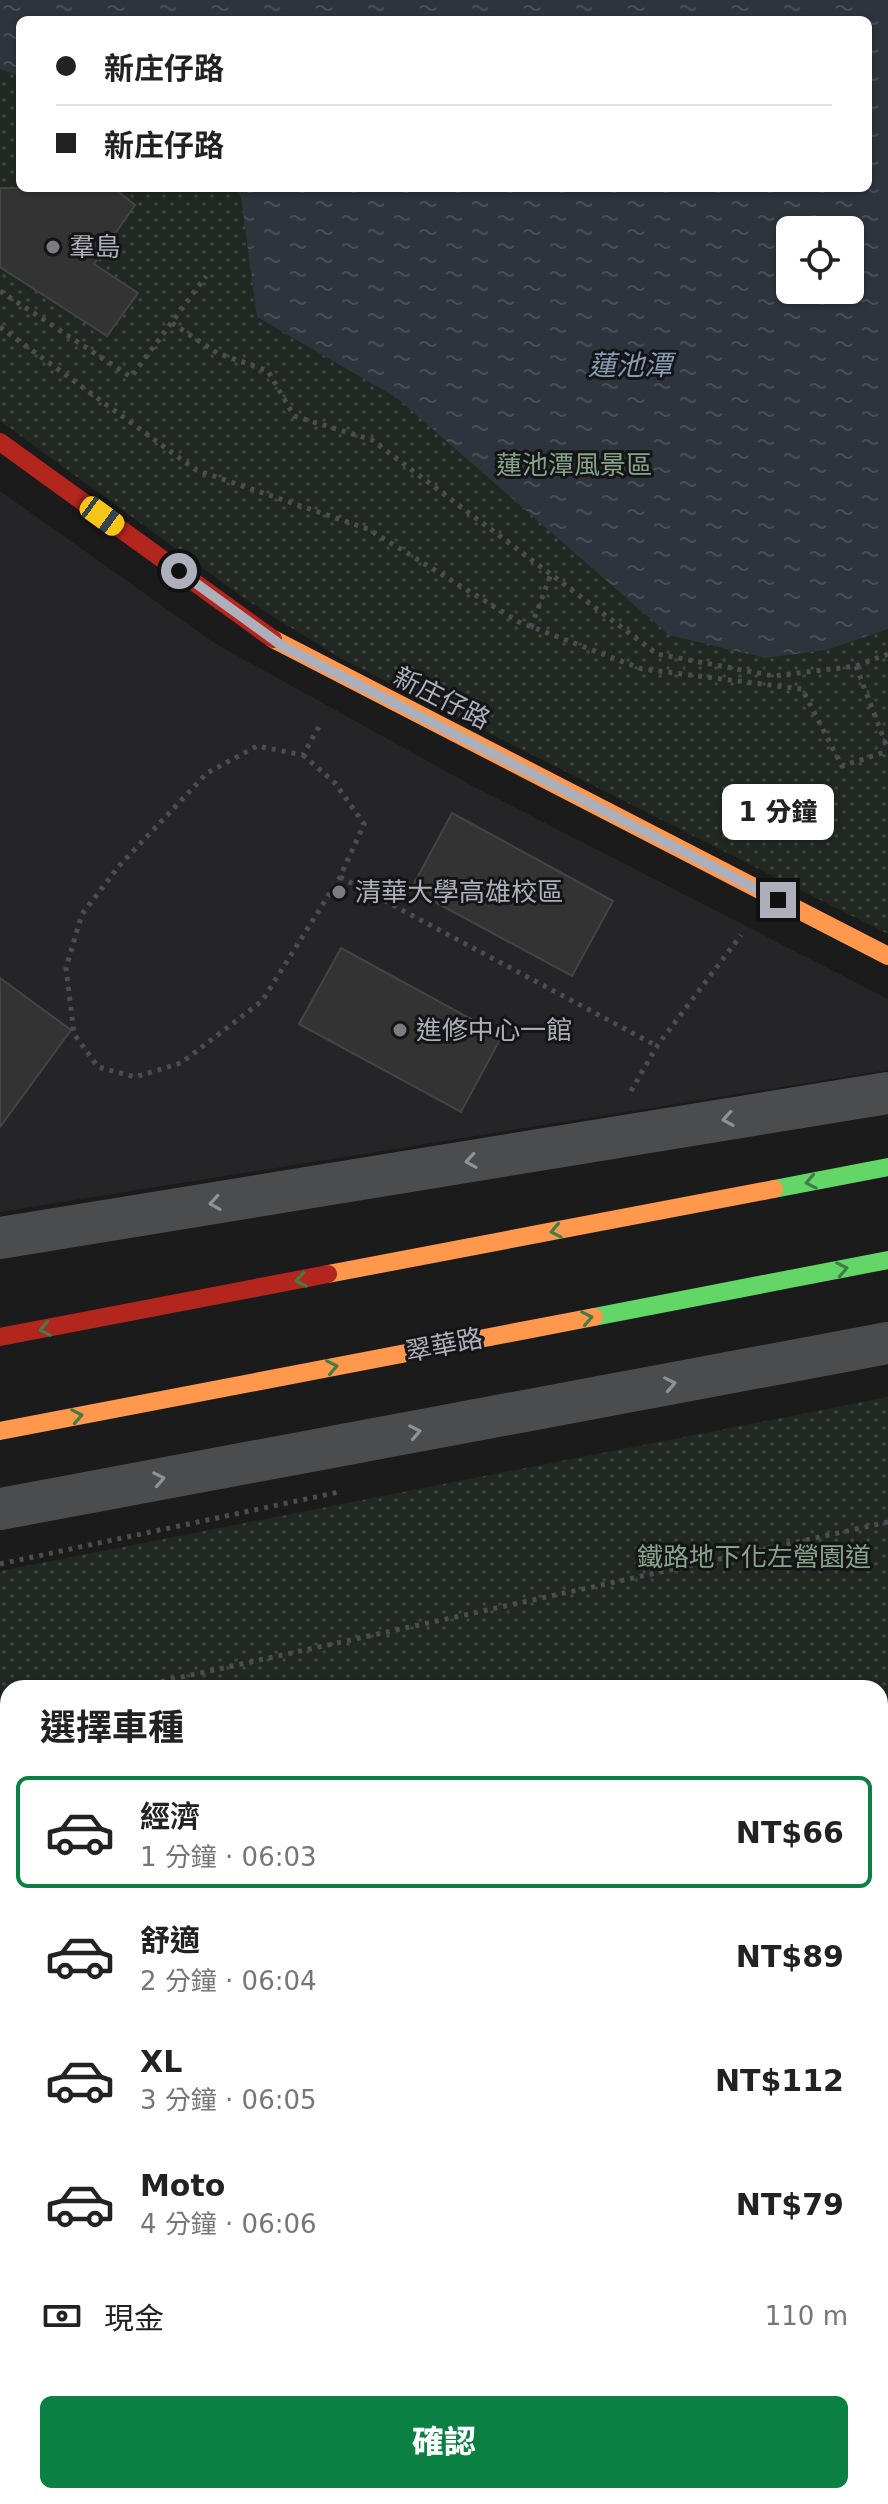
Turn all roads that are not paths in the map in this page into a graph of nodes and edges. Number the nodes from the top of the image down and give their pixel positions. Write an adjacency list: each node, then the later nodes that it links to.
1 (0, 442): 2 (main road, 新庄仔路)
2 (888, 956)
3 (888, 1093): 5 (street, one-way to 5)
4 (888, 1167): 7 (main road, one-way to 7)
5 (0, 1238)
6 (888, 1260): 9 (main road, 翠華路, one-way to 6)
7 (0, 1337)
8 (888, 1343): 10 (street, one-way to 8)
9 (0, 1431)
10 (0, 1509)

